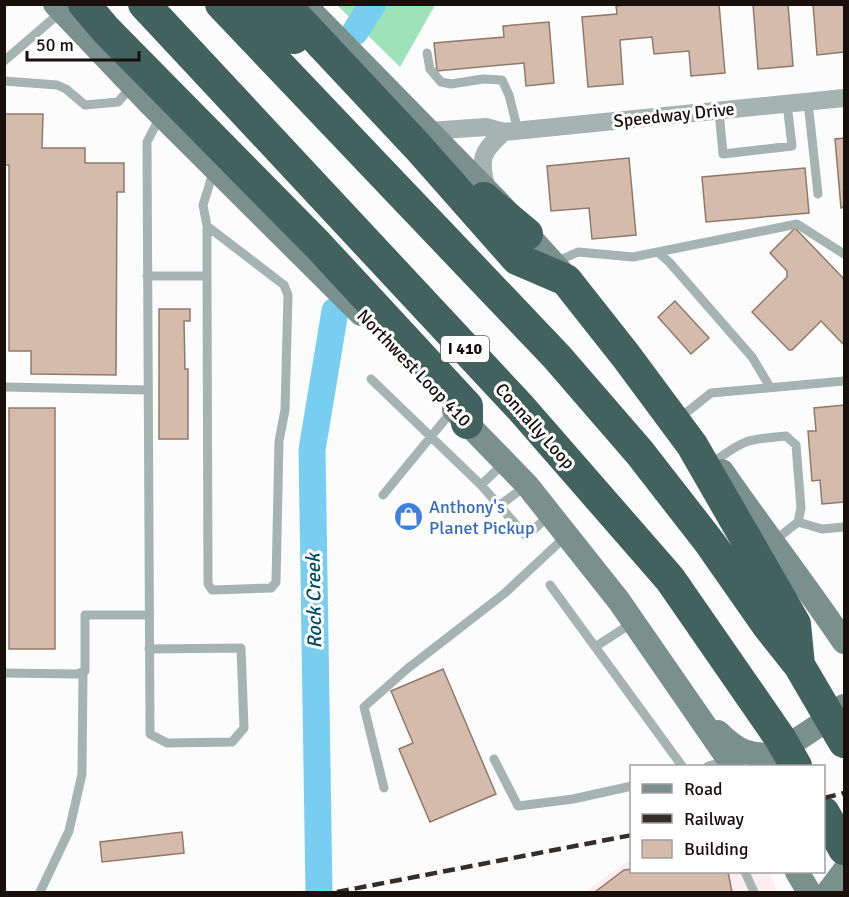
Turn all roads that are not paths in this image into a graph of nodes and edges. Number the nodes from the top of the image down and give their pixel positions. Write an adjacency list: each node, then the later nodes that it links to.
1 (144, 4): 20 (highway, Connally Loop / I 410)
2 (221, 4): 57 (highway)
3 (255, 4): 24 (highway)
4 (284, 4): 27 (highway)
5 (305, 4): 17 (main road)
6 (67, 7): 7 (highway); 9 (lane); 11 (main road, Northwest Loop 410)
7 (104, 17): 20 (highway); 35 (highway)
8 (427, 53): 18 (lane)
9 (4, 61)
10 (4, 81): 11 (lane)
11 (132, 85): 16 (main road, Northwest Loop 410)
12 (844, 98): 13 (street, Speedway Drive)
13 (808, 102): 14 (street, Speedway Drive); 22 (lane)
14 (788, 104): 15 (street, Speedway Drive); 15 (lane)
15 (719, 111): 18 (street, Speedway Drive)
16 (161, 115): 19 (main road, Northwest Loop 410); 28 (lane)
17 (429, 130): 18 (street, Speedway Drive); 21 (main road)
18 (511, 131): 21 (street)
19 (215, 168): 23 (lane); 35 (main road, Northwest Loop 410)
20 (316, 190): 64 (highway, Connally Loop / I 410)
21 (487, 191): 24 (main road)
22 (818, 194)
23 (207, 226): 29 (lane); 29 (lane)
24 (527, 234): 27 (main road)
25 (658, 252): 26 (lane); 27 (lane); 33 (lane)
26 (844, 254)
27 (560, 272): 36 (main road); 57 (highway)
28 (147, 276): 29 (lane); 34 (lane)
29 (207, 276)
30 (370, 379): 37 (lane)
31 (844, 381): 33 (lane)
32 (4, 387): 34 (lane)
33 (770, 387): 36 (lane)
34 (148, 390): 50 (lane)
35 (460, 416): 37 (lane); 39 (main road, Northwest Loop 410)
36 (682, 416): 38 (main road)
37 (432, 436): 40 (lane); 42 (lane)
38 (715, 461): 45 (lane); 48 (main road)
39 (505, 462): 40 (lane); 41 (main road, Northwest Loop 410)
40 (481, 485): 43 (lane)
41 (527, 485): 43 (lane); 44 (main road, Northwest Loop 410)
42 (383, 495)
43 (500, 506): 44 (lane)
44 (550, 514): 47 (main road, Northwest Loop 410)
45 (798, 522): 46 (lane); 48 (lane)
46 (844, 527)
47 (567, 536): 51 (main road, Northwest Loop 410); 66 (lane)
48 (772, 542): 52 (main road)
49 (550, 585): 53 (lane)
50 (149, 615): 54 (lane); 55 (lane)
51 (634, 622): 53 (lane); 58 (main road, Northwest Loop 410)
52 (844, 642)
53 (595, 647): 63 (lane)
54 (150, 649): 54 (lane)
55 (83, 672): 56 (lane); 72 (lane)
56 (4, 673)
57 (805, 675): 60 (highway)
58 (691, 704): 59 (main road); 62 (main road, Northwest Loop 410)
59 (844, 706)
60 (844, 742)
61 (494, 759): 65 (lane)
62 (724, 764)
63 (681, 765)
64 (795, 765)
65 (630, 786)
66 (384, 788)
67 (825, 815): 68 (highway)
68 (844, 849)
69 (844, 871): 75 (main road)
70 (746, 873): 73 (lane)
71 (798, 873): 74 (main road)
72 (40, 892)
73 (754, 892)
74 (809, 892)
75 (828, 892)

